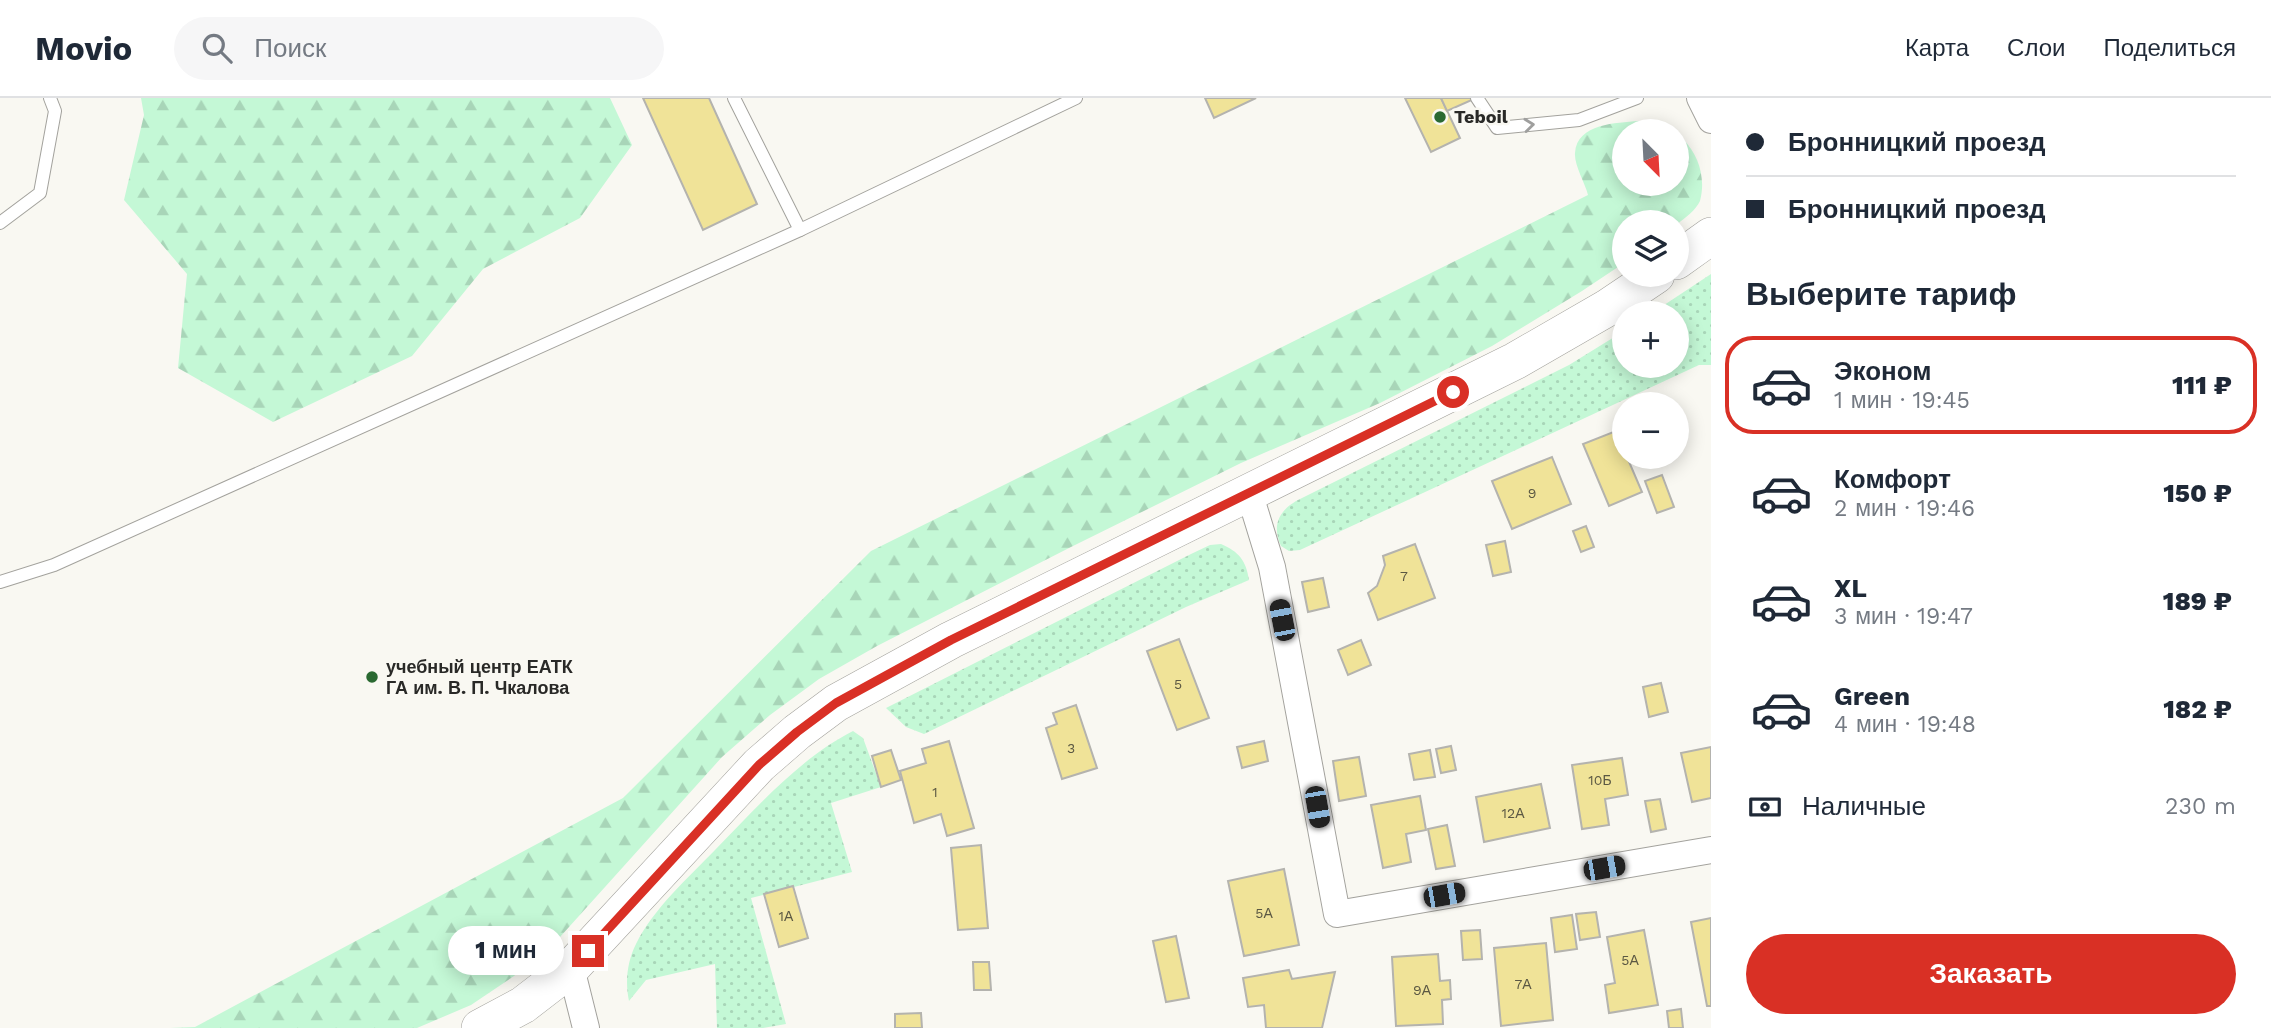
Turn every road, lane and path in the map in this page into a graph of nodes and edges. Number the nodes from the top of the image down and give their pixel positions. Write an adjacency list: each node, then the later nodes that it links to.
1 (50, 98): 8 (lane)
2 (734, 98): 9 (lane)
3 (1076, 98): 9 (lane)
4 (1477, 98): 5 (lane, one-way to 5)
5 (1637, 98)
6 (1700, 98): 7 (street)
7 (1711, 121)
8 (0, 223)
9 (800, 230): 14 (lane)
10 (1711, 236): 11 (main road)
11 (1689, 252)
12 (1638, 287): 13 (main road)
13 (1249, 492): 15 (street); 16 (main road)
14 (0, 582)
15 (1711, 850)
16 (571, 968): 17 (main road); 18 (street)
17 (480, 1028)
18 (586, 1028)

